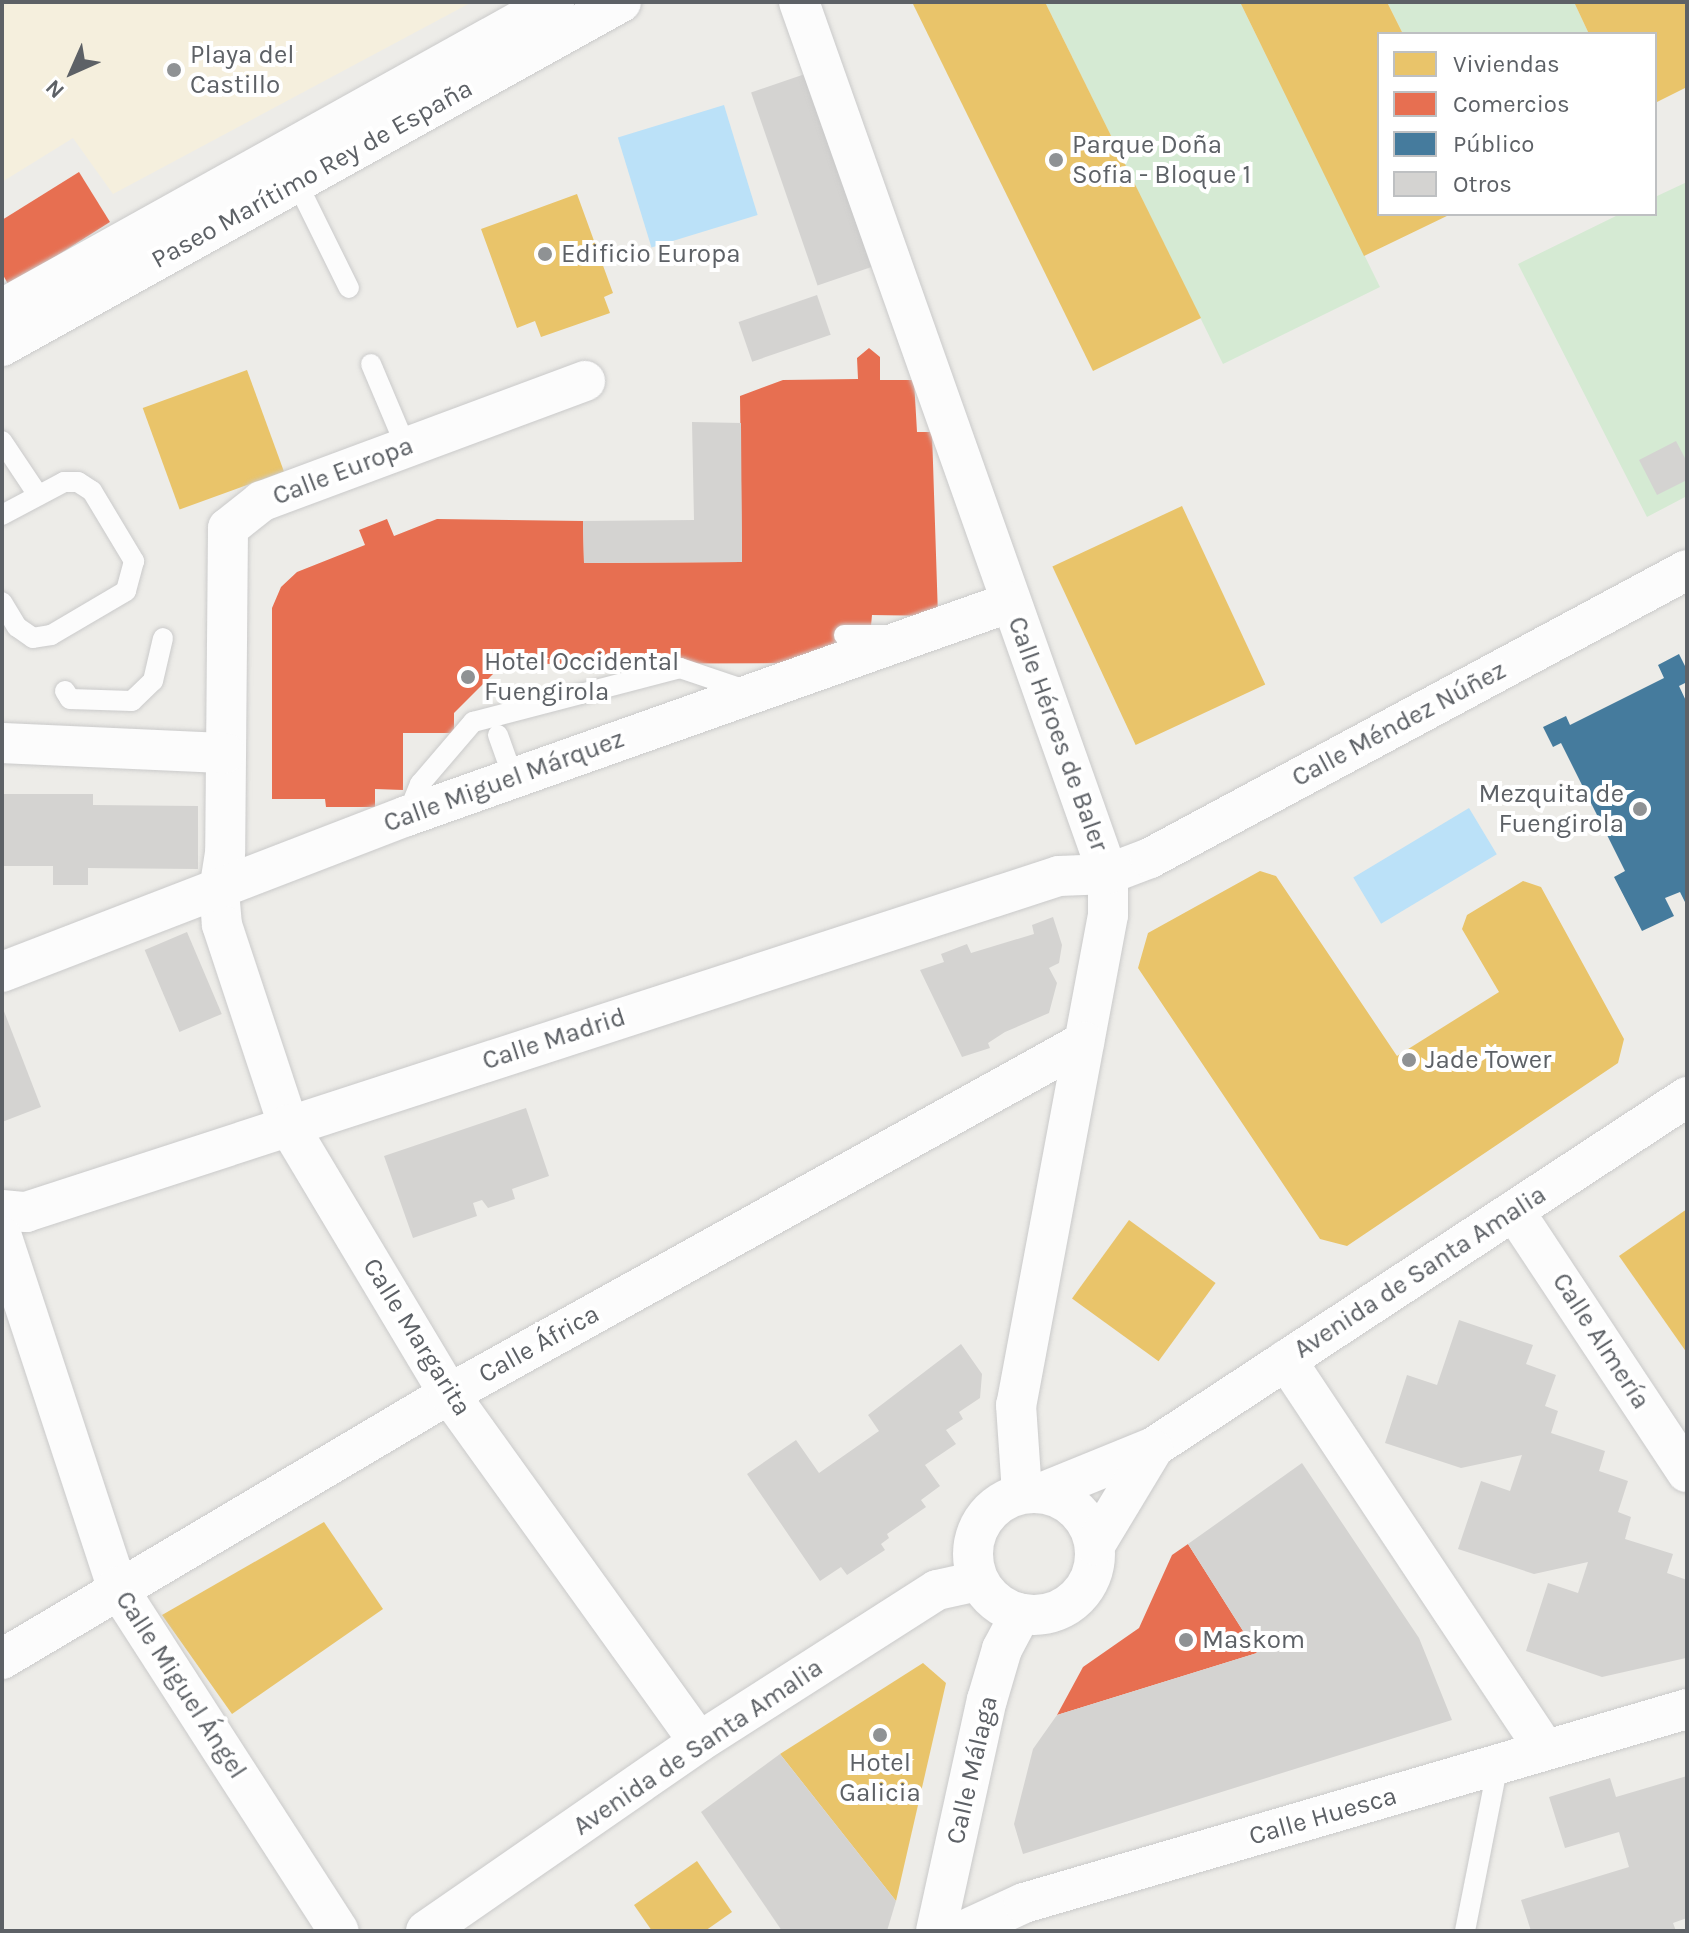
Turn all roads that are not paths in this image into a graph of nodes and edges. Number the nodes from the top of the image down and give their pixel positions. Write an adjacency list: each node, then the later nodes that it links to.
1 (554, 2): 6 (street)
2 (621, 2): 4 (street, Paseo Marítimo Rey de España)
3 (799, 2): 16 (street, Calle Héroes de Baler)
4 (297, 183): 5 (lane); 7 (street, Paseo Marítimo Rey de España)
5 (349, 288)
6 (2, 309)
7 (2, 346)
8 (371, 364): 11 (lane)
9 (585, 381): 11 (street, Calle Europa)
10 (2, 441): 12 (lane)
11 (406, 447): 24 (street, Calle Europa)
12 (38, 495): 13 (lane); 15 (lane)
13 (4, 509)
14 (1687, 570): 27 (street, Calle Méndez Núñez)
15 (2, 602)
16 (1011, 602): 18 (street, Calle Miguel Márquez); 27 (street, Calle Héroes de Baler)
17 (844, 635): 18 (lane)
18 (908, 637): 21 (street, Calle Miguel Márquez)
19 (163, 638): 20 (lane)
20 (65, 691)
21 (752, 692): 25 (street, Calle Miguel Márquez); 26 (lane)
22 (498, 735): 25 (lane)
23 (2, 743): 24 (street)
24 (225, 753): 28 (street, Calle Europa)
25 (513, 777): 26 (street, Calle Miguel Márquez)
26 (407, 816): 28 (street, Calle Miguel Márquez)
27 (1108, 874): 30 (street, Calle Héroes de Baler); 32 (street, Calle Madrid)
28 (219, 891): 29 (street, Calle Miguel Márquez); 32 (street, Calle Margarita)
29 (2, 972)
30 (1084, 1042): 37 (street, Calle África); 40 (street, Calle Héroes de Baler)
31 (1687, 1097): 34 (street, Avenida de Santa Amalia)
32 (288, 1125): 33 (street, Calle Madrid); 37 (street, Calle Margarita)
33 (2, 1210)
34 (1514, 1211): 36 (street, Avenida de Santa Amalia); 39 (street, Calle Almería)
35 (2, 1237): 43 (street, Calle Miguel Ángel)
36 (1286, 1360): 38 (street, Avenida de Santa Amalia); 48 (street)
37 (449, 1394): 43 (street, Calle África); 47 (street, Calle Margarita)
38 (1154, 1447): 40 (street, Avenida de Santa Amalia); 41 (street, Avenida de Santa Amalia)
39 (1687, 1472)
40 (1032, 1493): 41 (street); 42 (street)
41 (1095, 1545): 44 (street)
42 (978, 1581): 44 (street); 47 (street, Avenida de Santa Amalia)
43 (117, 1587): 45 (street, Calle África); 50 (street, Calle Miguel Ángel)
44 (1021, 1614): 52 (street, Calle Málaga)
45 (2, 1659)
46 (1687, 1709): 48 (street, Calle Huesca)
47 (699, 1742): 51 (street, Avenida de Santa Amalia)
48 (1544, 1749): 49 (street, Calle Huesca)
49 (1498, 1765): 53 (street, Calle Huesca); 54 (lane)
50 (339, 1931)
51 (426, 1931)
52 (936, 1931)
53 (963, 1931)
54 (1465, 1931)

